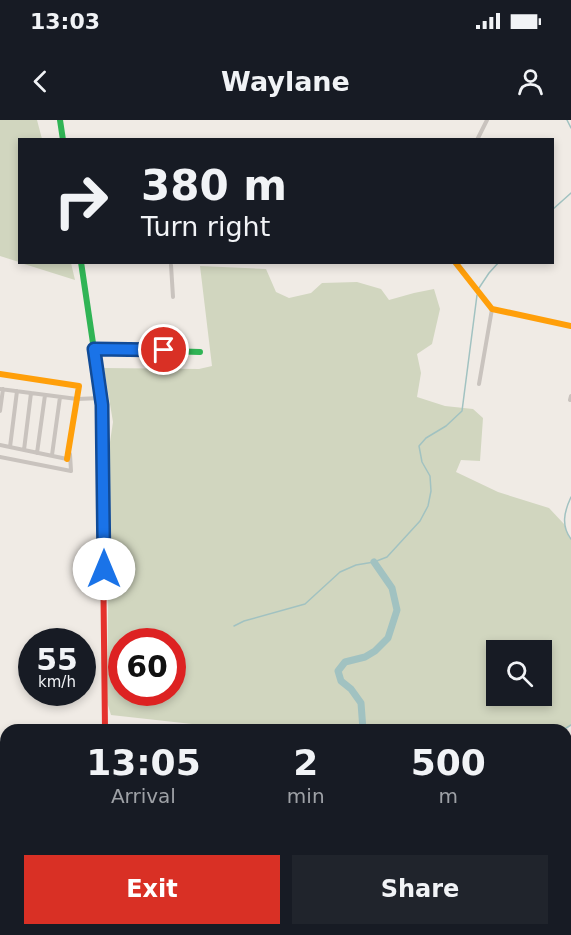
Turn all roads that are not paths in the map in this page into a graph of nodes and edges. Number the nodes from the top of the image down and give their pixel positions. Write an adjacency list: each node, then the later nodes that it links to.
1 (60, 120): 3 (main road)
2 (487, 120): 4 (street)
3 (63, 138)
4 (478, 138)
5 (81, 264): 11 (main road)
6 (457, 264): 9 (main road)
7 (171, 265): 8 (street)
8 (173, 297)
9 (492, 309): 10 (main road); 14 (street)
10 (571, 326)
11 (94, 349): 12 (main road); 20 (main road)
12 (200, 352)
13 (0, 374): 21 (main road)
14 (479, 384)
15 (2, 389): 16 (street); 22 (street)
16 (17, 391): 17 (street); 24 (street)
17 (31, 393): 18 (street); 25 (street)
18 (45, 395): 19 (street); 26 (street)
19 (60, 397): 21 (street); 27 (street)
20 (101, 398): 21 (street); 30 (main road)
21 (77, 399): 29 (main road)
22 (0, 411)
23 (0, 445): 24 (street)
24 (10, 447): 25 (street)
25 (24, 450): 26 (street)
26 (37, 453): 27 (street)
27 (52, 456): 29 (street)
28 (0, 457): 29 (street)
29 (68, 459)
30 (105, 724)

